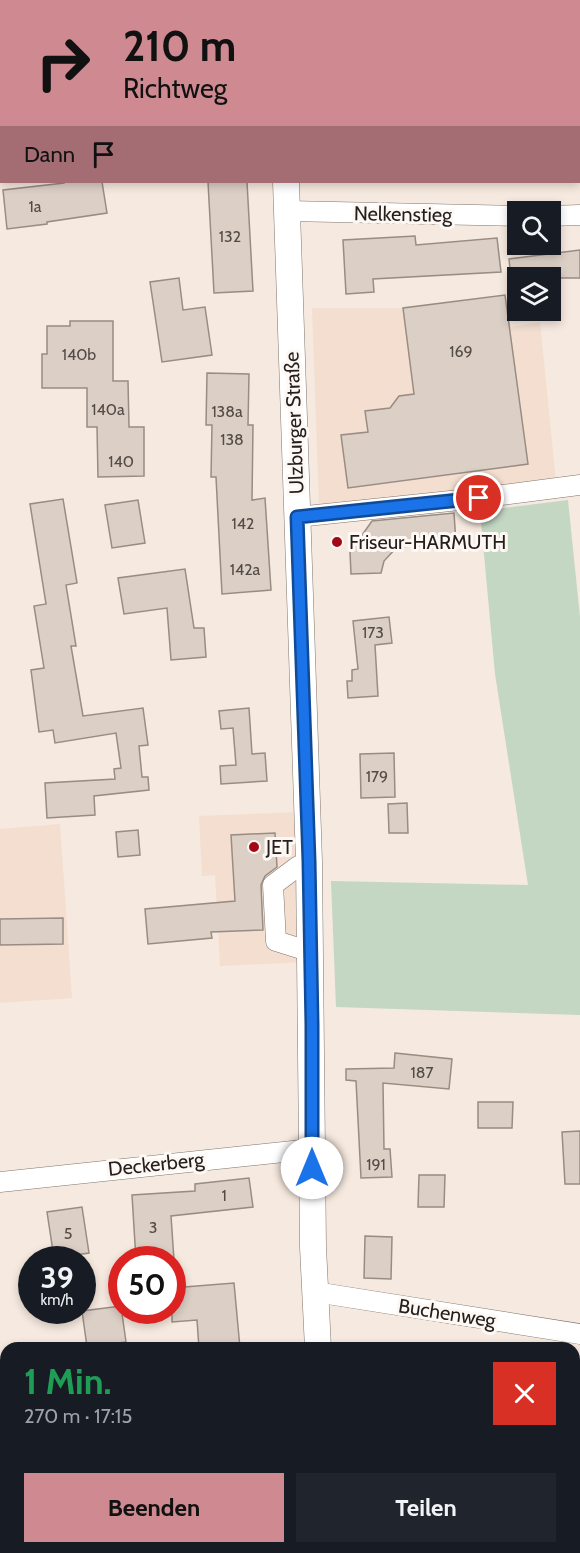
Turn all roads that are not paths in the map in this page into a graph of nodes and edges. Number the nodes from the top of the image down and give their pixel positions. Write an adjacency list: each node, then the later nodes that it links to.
1 (286, 183): 2 (main road, Ulzburger Straße)
2 (288, 211): 4 (street, Nelkenstieg); 7 (main road, Ulzburger Straße)
3 (580, 215): 5 (street)
4 (507, 216)
5 (561, 216)
6 (580, 485): 7 (street)
7 (297, 517): 8 (main road, Ulzburger Straße)
8 (309, 861): 9 (main road, Ulzburger Straße); 9 (street)
9 (311, 952): 10 (main road, Ulzburger Straße)
10 (312, 1149): 11 (street, Deckerberg); 12 (main road, Ulzburger Straße)
11 (0, 1182)
12 (315, 1292): 13 (street, Buchenweg); 14 (main road, Ulzburger Straße)
13 (580, 1334)
14 (318, 1342)

